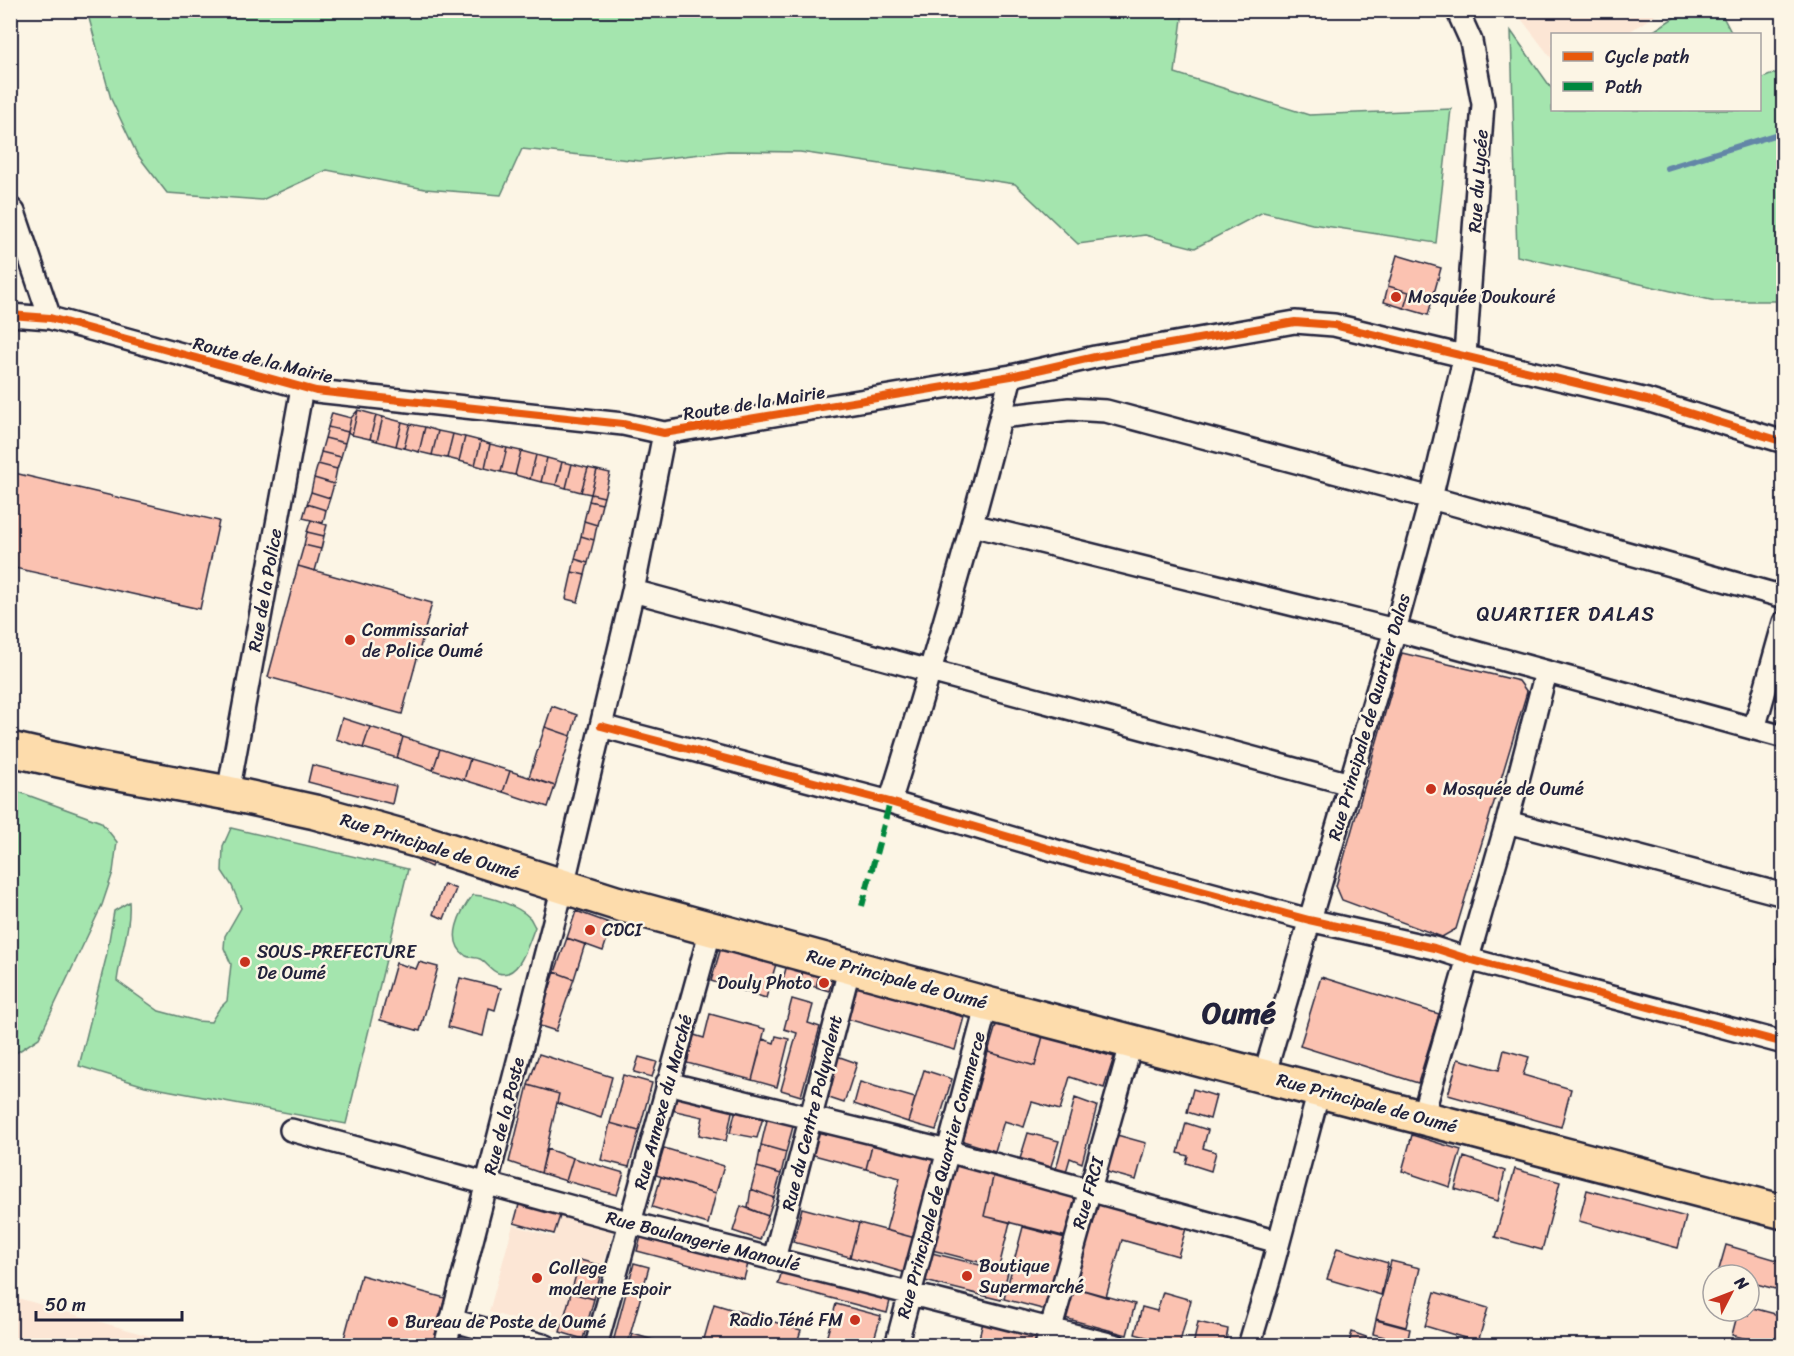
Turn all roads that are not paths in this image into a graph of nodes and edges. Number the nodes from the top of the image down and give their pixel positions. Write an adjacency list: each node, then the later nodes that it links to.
1 (1457, 10): 5 (street, Rue du Lycée)
2 (12, 207): 4 (street)
3 (10, 315): 4 (street, Route de la Mairie)
4 (50, 318): 7 (street, Route de la Mairie)
5 (1465, 355): 6 (street, Route de la Mairie); 10 (street, Route de la Mairie); 11 (street, Rue Principale de Quartier Dalas)
6 (1011, 376): 8 (street); 9 (street, Route de la Mairie)
7 (302, 388): 9 (street, Route de la Mairie); 24 (street, Rue de la Police)
8 (1001, 417): 11 (street); 12 (street)
9 (664, 433): 13 (street, Rue de la Poste)
10 (1784, 442)
11 (1431, 498): 14 (street); 16 (street, Rue Principale de Quartier Dalas)
12 (972, 525): 16 (street); 17 (street)
13 (633, 591): 17 (street); 19 (street, Rue de la Poste)
14 (1784, 597)
15 (1784, 622): 20 (street)
16 (1395, 630): 18 (street); 23 (street, Rue Principale de Quartier Dalas)
17 (931, 671): 23 (street); 25 (street)
18 (1546, 672): 20 (street); 26 (street)
19 (601, 726): 25 (street); 27 (street, Rue de la Poste)
20 (1754, 729): 21 (street)
21 (1784, 737)
22 (10, 749): 24 (main road, Rue Principale de Oumé)
23 (1350, 784): 29 (street, Rue Principale de Quartier Dalas)
24 (228, 792): 27 (main road, Rue Principale de Oumé)
25 (890, 802): 29 (street)
26 (1507, 822): 28 (street); 31 (street)
27 (563, 886): 30 (main road, Rue Principale de Oumé); 43 (street, Rue de la Poste)
28 (1784, 895)
29 (1309, 920): 31 (street); 36 (street, Rue Principale de Quartier Dalas)
30 (711, 929): 32 (main road, Rue Principale de Oumé); 37 (street, Rue Annexe du Marché)
31 (1468, 959): 35 (street); 40 (street)
32 (850, 966): 33 (main road, Rue Principale de Oumé); 39 (street, Rue du Centre Polyvalent)
33 (987, 1004): 34 (main road, Rue Principale de Oumé); 42 (street, Rue Principale de Quartier Commerce)
34 (1132, 1041): 36 (main road, Rue Principale de Oumé); 44 (street, Rue FRCI)
35 (1784, 1043)
36 (1264, 1076): 38 (main road, Rue Principale de Oumé)
37 (667, 1083): 39 (street); 46 (street, Rue Annexe du Marché)
38 (1319, 1091): 40 (main road, Rue Principale de Oumé); 47 (street)
39 (811, 1118): 42 (street); 48 (street, Rue du Centre Polyvalent)
40 (1422, 1118): 45 (main road, Rue Principale de Oumé)
41 (291, 1130): 43 (street, Rue Boulangerie Manoulé)
42 (947, 1151): 44 (street); 49 (street, Rue Principale de Quartier Commerce)
43 (486, 1183): 46 (street, Rue Boulangerie Manoulé); 50 (street, Rue de la Poste)
44 (1089, 1190): 47 (street); 51 (street, Rue FRCI)
45 (1784, 1212)
46 (631, 1223): 48 (street, Rue Boulangerie Manoulé); 54 (street, Rue Annexe du Marché)
47 (1278, 1242): 57 (street)
48 (774, 1259): 49 (street, Rue Boulangerie Manoulé)
49 (909, 1293): 51 (street, Rue Boulangerie Manoulé); 55 (street, Rue Principale de Quartier Commerce)
50 (452, 1320): 52 (street, Rue de la Poste); 53 (street)
51 (1048, 1337): 56 (street, Rue Boulangerie Manoulé)
52 (445, 1346)
53 (546, 1346)
54 (596, 1346)
55 (896, 1346)
56 (1118, 1346)
57 (1249, 1346)

